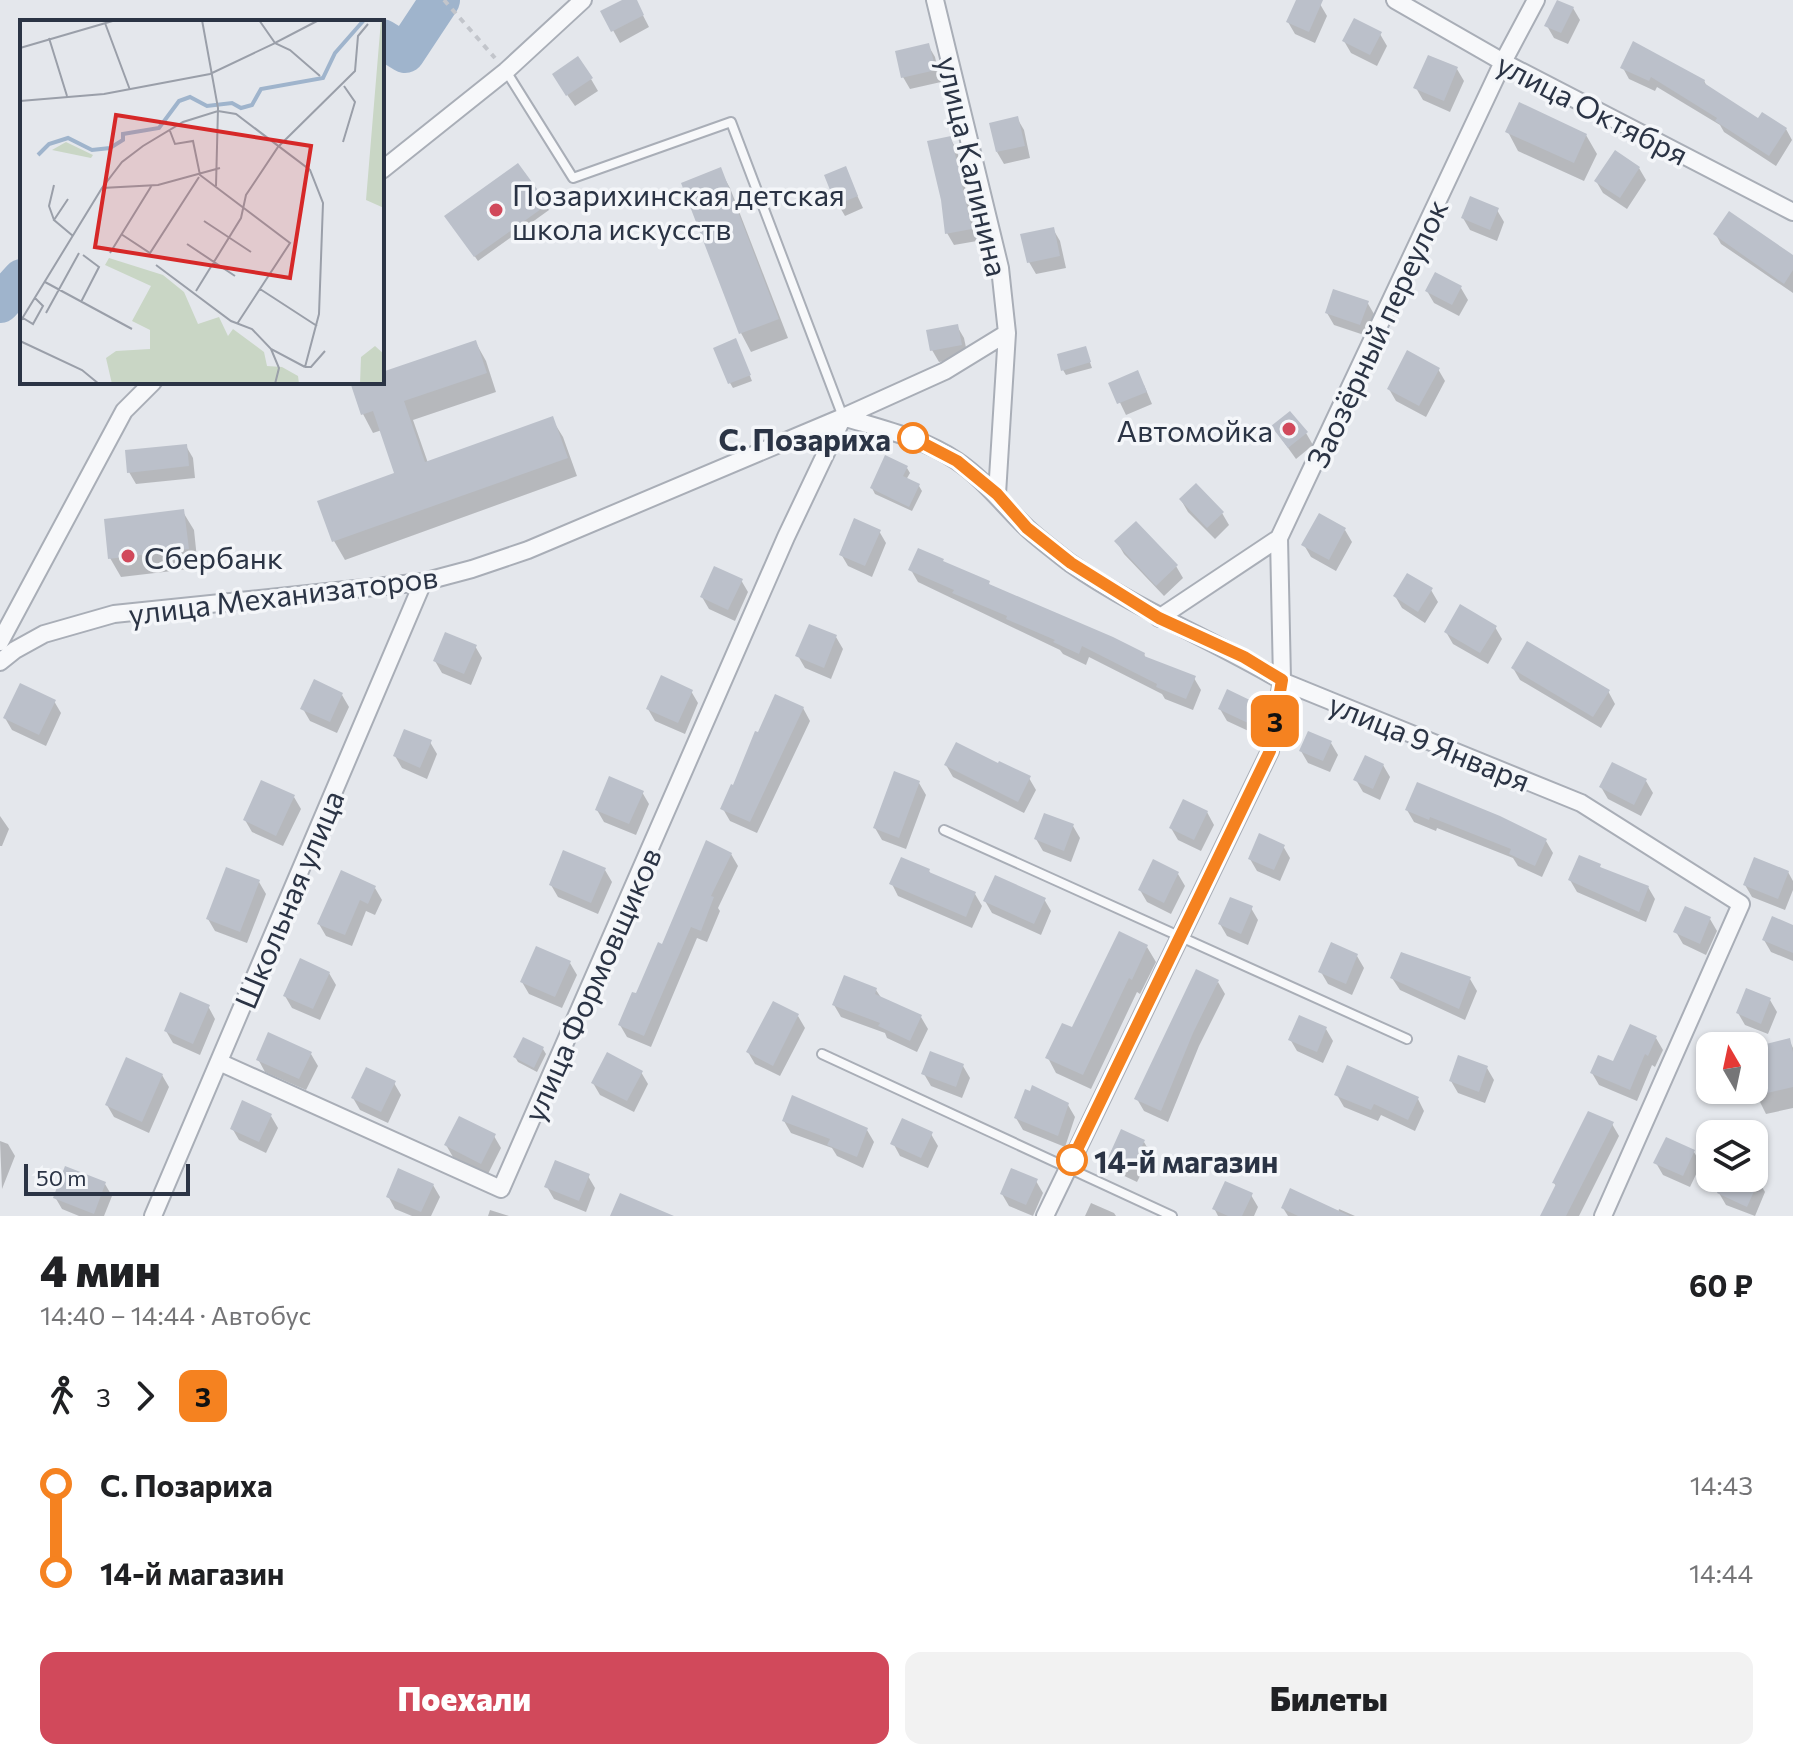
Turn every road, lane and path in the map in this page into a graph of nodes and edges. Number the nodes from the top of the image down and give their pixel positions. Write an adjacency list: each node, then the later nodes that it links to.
1 (444, 0): 7 (path)
2 (583, 0): 7 (street)
3 (935, 0): 10 (street, улица Калинина)
4 (1395, 0): 6 (street, улица Октября)
5 (1536, 0): 6 (street, Заозёрный переулок)
6 (1503, 62): 9 (street, улица Октября); 14 (street, Заозёрный переулок)
7 (506, 71): 8 (street); 12 (lane)
8 (384, 168)
9 (1793, 212)
10 (1007, 333): 12 (street, улица Механизаторов); 13 (street, улица Калинина)
11 (151, 384): 17 (street)
12 (843, 417): 13 (street, улица 9 Января); 15 (street, улица Механизаторов); 24 (street, улица Формовщиков)
13 (997, 494): 16 (street, улица 9 Января)
14 (1279, 538): 16 (street); 19 (street, Заозёрный переулок)
15 (423, 582): 18 (street, улица Механизаторов); 24 (street, Школьная улица)
16 (1159, 618): 19 (street, улица 9 Января)
17 (0, 642)
18 (0, 662)
19 (1282, 680): 21 (street, Заозёрный переулок); 29 (street, улица 9 Января)
20 (944, 830): 21 (lane)
21 (1182, 935): 22 (lane); 25 (street, Заозёрный переулок)
22 (1407, 1039)
23 (822, 1054): 25 (lane)
24 (219, 1062): 26 (street, Школьная улица)
25 (1068, 1168): 27 (street, Заозёрный переулок); 28 (lane)
26 (153, 1216)
27 (1045, 1216)
28 (1172, 1216)
29 (1603, 1216)

